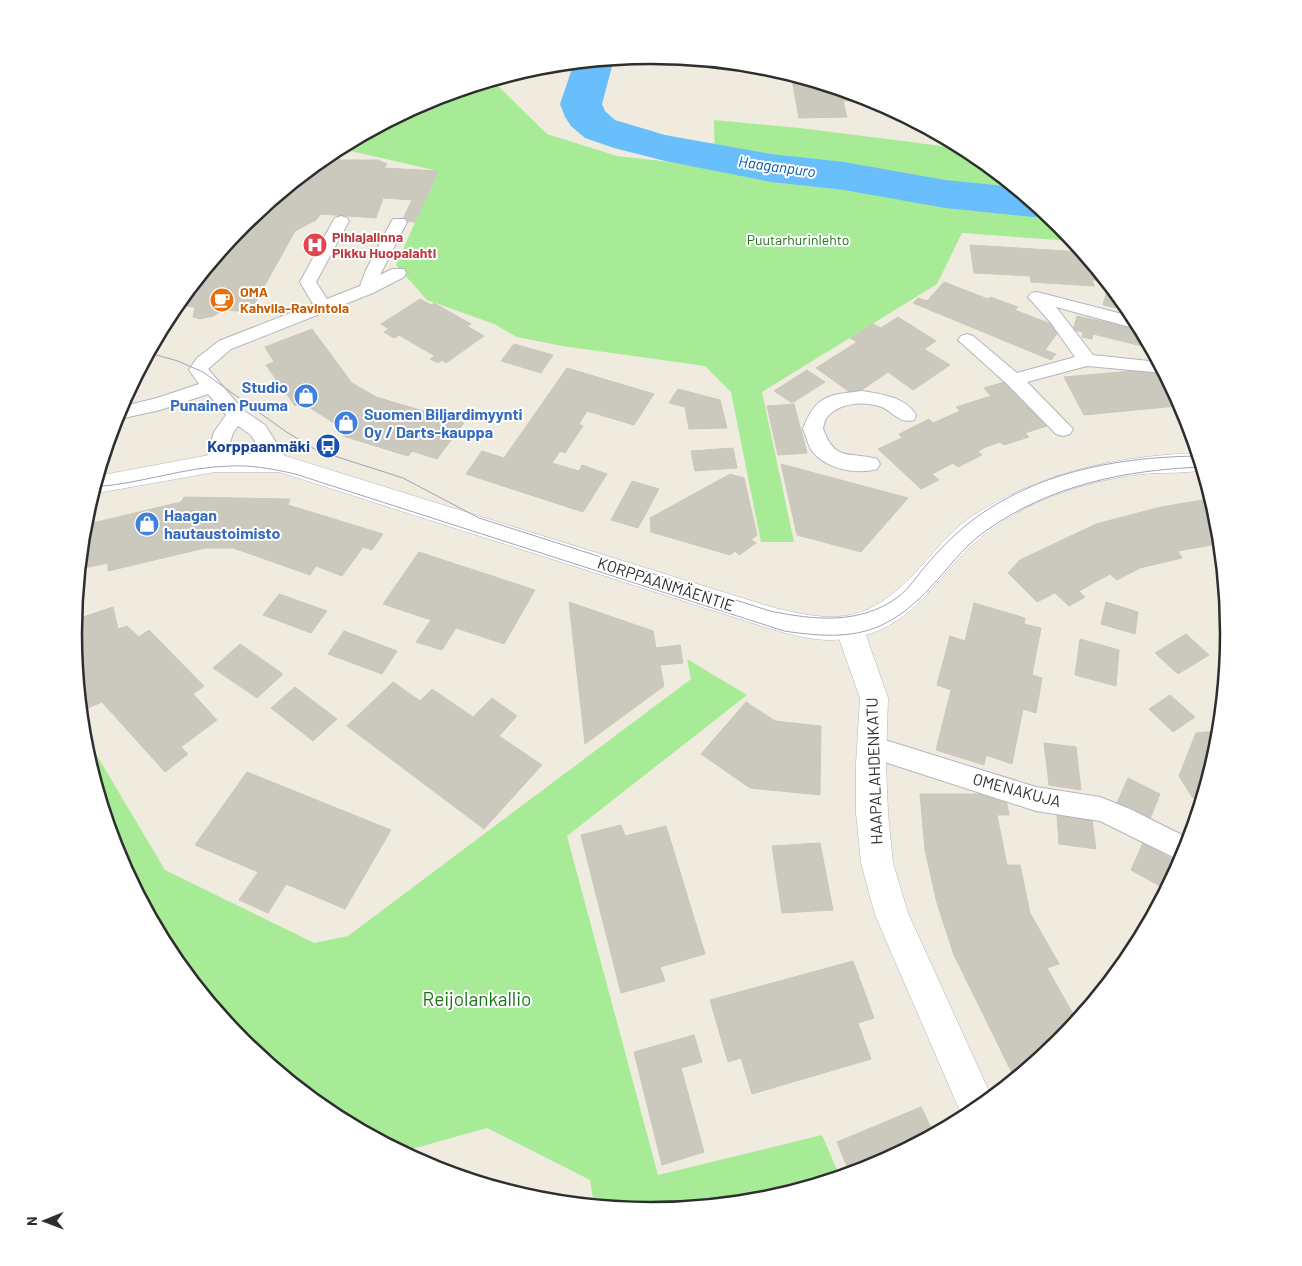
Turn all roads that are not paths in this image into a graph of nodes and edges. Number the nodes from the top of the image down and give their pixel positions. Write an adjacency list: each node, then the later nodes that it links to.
1 (341, 221): 5 (lane)
2 (399, 222): 4 (lane)
3 (398, 274): 4 (lane)
4 (367, 289): 5 (lane)
5 (323, 306): 11 (lane)
6 (1126, 320): 8 (lane)
7 (967, 340): 10 (lane)
8 (1087, 360): 9 (lane); 10 (lane)
9 (1154, 367)
10 (1014, 380): 15 (lane)
11 (212, 386): 12 (lane); 13 (lane)
12 (126, 412)
13 (236, 415): 17 (lane); 18 (lane)
14 (907, 415): 19 (lane)
15 (1063, 429)
16 (1194, 462): 21 (street, KORPPAANMÄENTIE)
17 (214, 463): 18 (street, KORPPAANMÄENTIE); 20 (street, KORPPAANMÄENTIE)
18 (279, 463): 21 (street, KORPPAANMÄENTIE)
19 (870, 464)
20 (101, 485)
21 (850, 627): 22 (street, HAAPALAHDENKATU)
22 (872, 746): 23 (lane, OMENAKUJA); 24 (street, HAAPALAHDENKATU)
23 (1179, 846)
24 (974, 1101)

